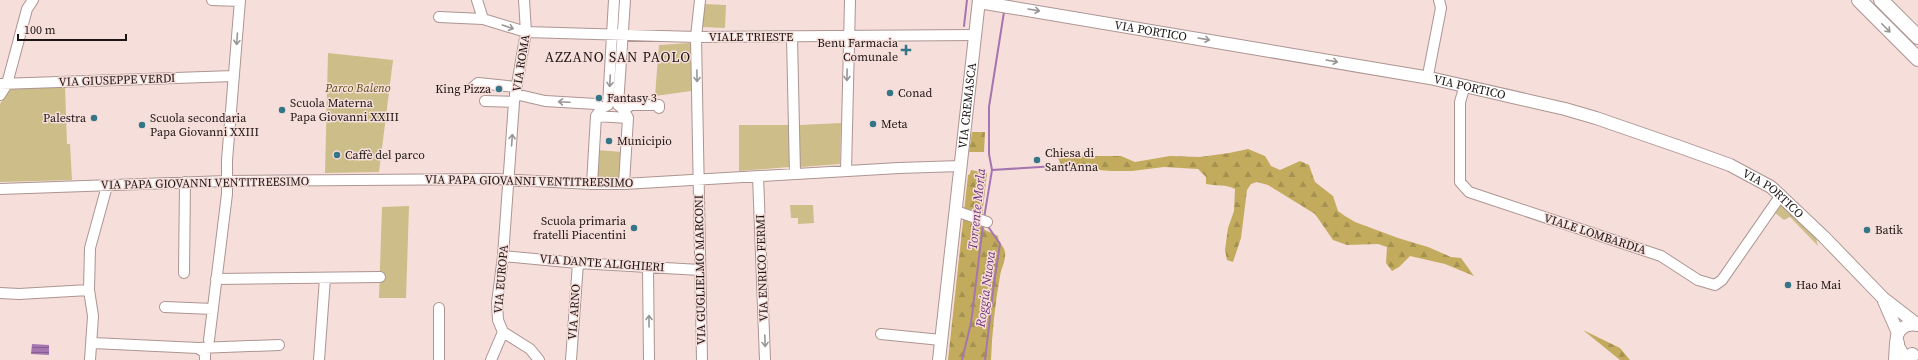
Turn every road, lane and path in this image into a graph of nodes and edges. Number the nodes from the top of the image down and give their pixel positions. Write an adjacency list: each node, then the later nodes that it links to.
1 (33, 0): 28 (street)
2 (212, 0): 3 (street)
3 (240, 0): 26 (street, one-way to 26)
4 (477, 0): 16 (street)
5 (524, 0): 18 (street, VIA ROMA)
6 (614, 0): 19 (street)
7 (625, 0): 19 (street)
8 (700, 0): 22 (street, VIA GUGLIELMO MARCONI)
9 (850, 0): 21 (street)
10 (1439, 0): 27 (street)
11 (1859, 0): 25 (highway, one-way to 25)
12 (1881, 0): 24 (highway)
13 (979, 1): 14 (main road, VIA PORTICO); 17 (main road, VIA CREMASCA)
14 (1000, 5): 17 (main road); 27 (main road, VIA PORTICO, one-way to 27)
15 (439, 17): 16 (street, VIALE TRIESTE)
16 (483, 19): 18 (street, VIALE TRIESTE, one-way to 18)
17 (977, 23): 20 (main road, VIA CREMASCA)
18 (526, 32): 19 (street, VIALE TRIESTE); 31 (street, VIA ROMA)
19 (617, 35): 22 (street, VIALE TRIESTE); 35 (street)
20 (975, 35): 21 (street, VIALE TRIESTE); 36 (main road, VIA CREMASCA)
21 (848, 36): 23 (street, VIALE TRIESTE); 37 (street, one-way to 37)
22 (696, 37): 23 (street, VIALE TRIESTE); 41 (street, VIA GUGLIELMO MARCONI, one-way to 41)
23 (792, 37): 38 (street)
24 (1918, 37)
25 (1918, 59)
26 (234, 76): 28 (street, VIA GIUSEPPE VERDI); 42 (street)
27 (1430, 78): 29 (main road, VIA PORTICO)
28 (4, 84): 32 (street)
29 (1465, 86): 48 (main road, VIA PORTICO); 48 (street, VIALE LOMBARDIA)
30 (472, 88): 31 (street)
31 (515, 94): 33 (street, VIA ROMA); 35 (street, one-way to 31); 40 (street, VIA ROMA, one-way to 31)
32 (0, 95)
33 (485, 101)
34 (659, 108): 35 (street)
35 (613, 110): 44 (street); 45 (street)
36 (961, 166): 37 (street, VIA PAPA GIOVANNI VENTITREESIMO); 49 (main road, VIA CREMASCA)
37 (846, 171): 38 (street, VIA PAPA GIOVANNI VENTITREESIMO)
38 (795, 174): 39 (street, VIA PAPA GIOVANNI VENTITREESIMO)
39 (758, 176): 41 (street, VIA PAPA GIOVANNI VENTITREESIMO); 84 (street, VIA ENRICO FERMI, one-way to 84)
40 (509, 179): 42 (street, VIA PAPA GIOVANNI VENTITREESIMO); 44 (street, VIA PAPA GIOVANNI VENTITREESIMO); 51 (street, VIA EUROPA)
41 (699, 180): 45 (street, VIA PAPA GIOVANNI VENTITREESIMO); 54 (street, VIA GUGLIELMO MARCONI)
42 (227, 181): 43 (street, VIA PAPA GIOVANNI VENTITREESIMO); 58 (street)
43 (185, 182): 46 (street, VIA PAPA GIOVANNI VENTITREESIMO); 55 (street)
44 (592, 184): 45 (street, VIA PAPA GIOVANNI VENTITREESIMO)
45 (624, 184)
46 (107, 186): 47 (street, VIA PAPA GIOVANNI VENTITREESIMO); 59 (street)
47 (0, 189)
48 (1781, 195): 61 (main road, VIA PORTICO)
49 (956, 211): 50 (street); 70 (main road, VIA CREMASCA)
50 (987, 222)
51 (503, 256): 52 (street, VIA DANTE ALIGHIERI); 66 (street, VIA EUROPA)
52 (578, 263): 53 (street, VIA DANTE ALIGHIERI); 81 (street, VIA ARNO)
53 (648, 267): 54 (street, VIA DANTE ALIGHIERI); 82 (street, one-way to 53)
54 (700, 270): 83 (street, VIA GUGLIELMO MARCONI)
55 (184, 272)
56 (380, 277): 57 (street)
57 (326, 278): 58 (street); 77 (street)
58 (216, 279): 63 (street)
59 (89, 290): 60 (street); 71 (street)
60 (0, 292)
61 (1883, 298): 65 (main road, VIA PORTICO); 68 (main road, VIA PORTICO)
62 (165, 307): 63 (street)
63 (213, 308): 69 (street)
64 (439, 308): 78 (street)
65 (1918, 325): 68 (main road, VIA PORTICO)
66 (503, 332): 79 (street); 80 (street, VIA EUROPA)
67 (881, 334): 70 (street)
68 (1897, 338): 74 (main road, VIA PORTICO); 86 (highway)
69 (209, 340)
70 (941, 340): 85 (main road, VIA CREMASCA)
71 (93, 343): 73 (street); 75 (street)
72 (279, 345): 73 (street)
73 (198, 348): 76 (street)
74 (1913, 357)
75 (90, 360)
76 (205, 360)
77 (319, 360)
78 (439, 360)
79 (491, 360)
80 (539, 360)
81 (571, 360)
82 (649, 360)
83 (702, 360)
84 (765, 360)
85 (939, 360)
86 (1896, 360)

